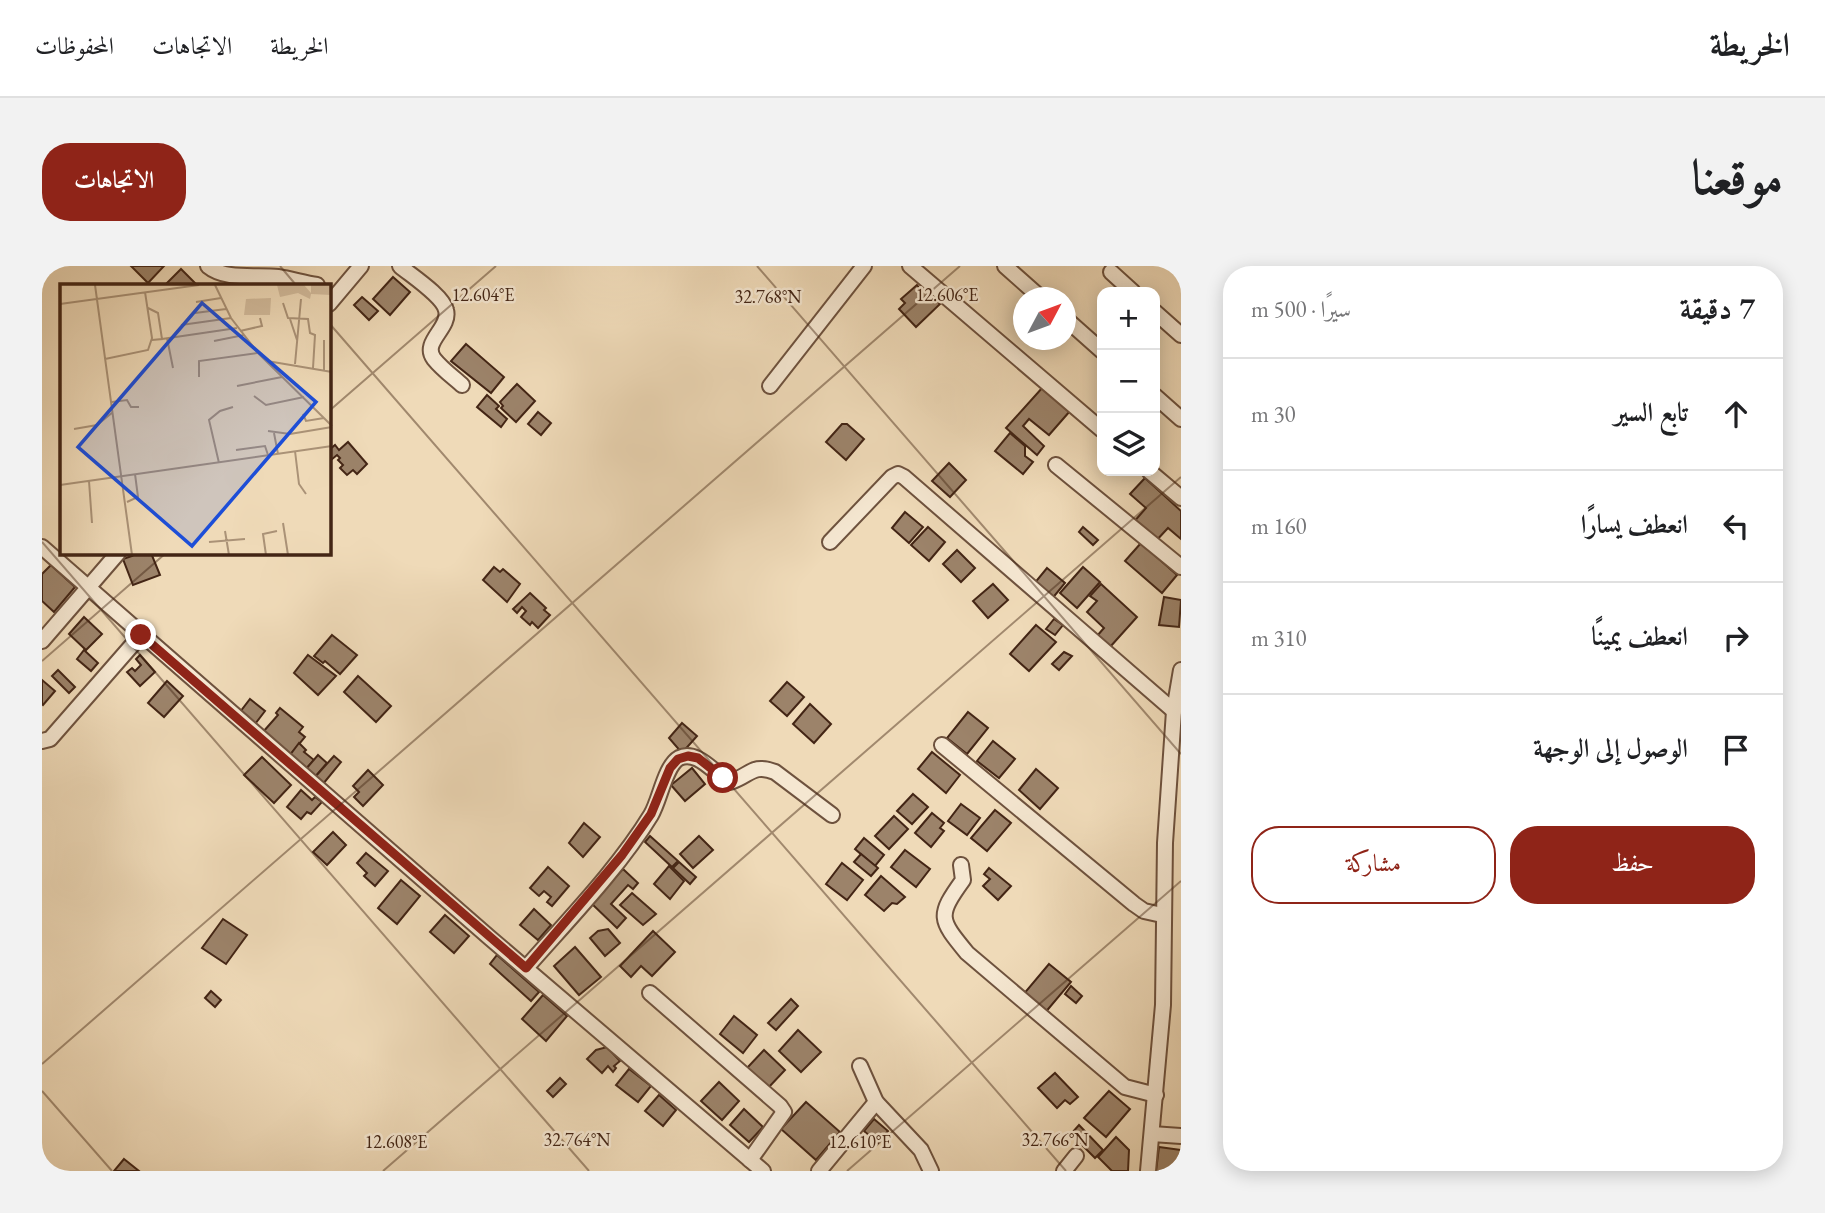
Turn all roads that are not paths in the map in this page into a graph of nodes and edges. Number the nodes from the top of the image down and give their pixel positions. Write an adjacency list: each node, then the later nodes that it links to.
1 (208, 266): 8 (street)
2 (360, 266): 11 (street)
3 (400, 266): 16 (street)
4 (864, 266): 17 (street)
5 (910, 266): 20 (street)
6 (1005, 266): 9 (street)
7 (1111, 272): 10 (street)
8 (312, 284)
9 (1029, 287)
10 (1128, 287)
11 (335, 289)
12 (1160, 316): 14 (street)
13 (1076, 328): 15 (street)
14 (1181, 335)
15 (1101, 350)
16 (462, 385)
17 (770, 386)
18 (1160, 401): 19 (street)
19 (1181, 419)
20 (1097, 426)
21 (1056, 465): 27 (street)
22 (1155, 476): 23 (street)
23 (1181, 498)
24 (830, 542): 32 (street)
25 (42, 547): 28 (street)
26 (116, 555): 28 (street)
27 (1181, 567)
28 (89, 588): 29 (street); 30 (street)
29 (141, 635): 34 (street); 41 (street)
30 (42, 641)
31 (1181, 670): 32 (street)
32 (1174, 711): 33 (street)
33 (1177, 740): 36 (street)
34 (42, 741)
35 (943, 745): 40 (street)
36 (1170, 780): 37 (street); 40 (street)
37 (1181, 795)
38 (832, 815): 41 (street)
39 (961, 865): 44 (street)
40 (1162, 915): 44 (street)
41 (526, 968): 49 (street)
42 (650, 993): 49 (street)
43 (860, 1066): 45 (street)
44 (1156, 1095): 46 (street)
45 (876, 1102): 51 (street); 52 (street)
46 (1152, 1134): 47 (street); 54 (street)
47 (1181, 1136)
48 (1076, 1156): 53 (street)
49 (750, 1160): 50 (street)
50 (763, 1171)
51 (819, 1171)
52 (931, 1171)
53 (1064, 1171)
54 (1148, 1171)

